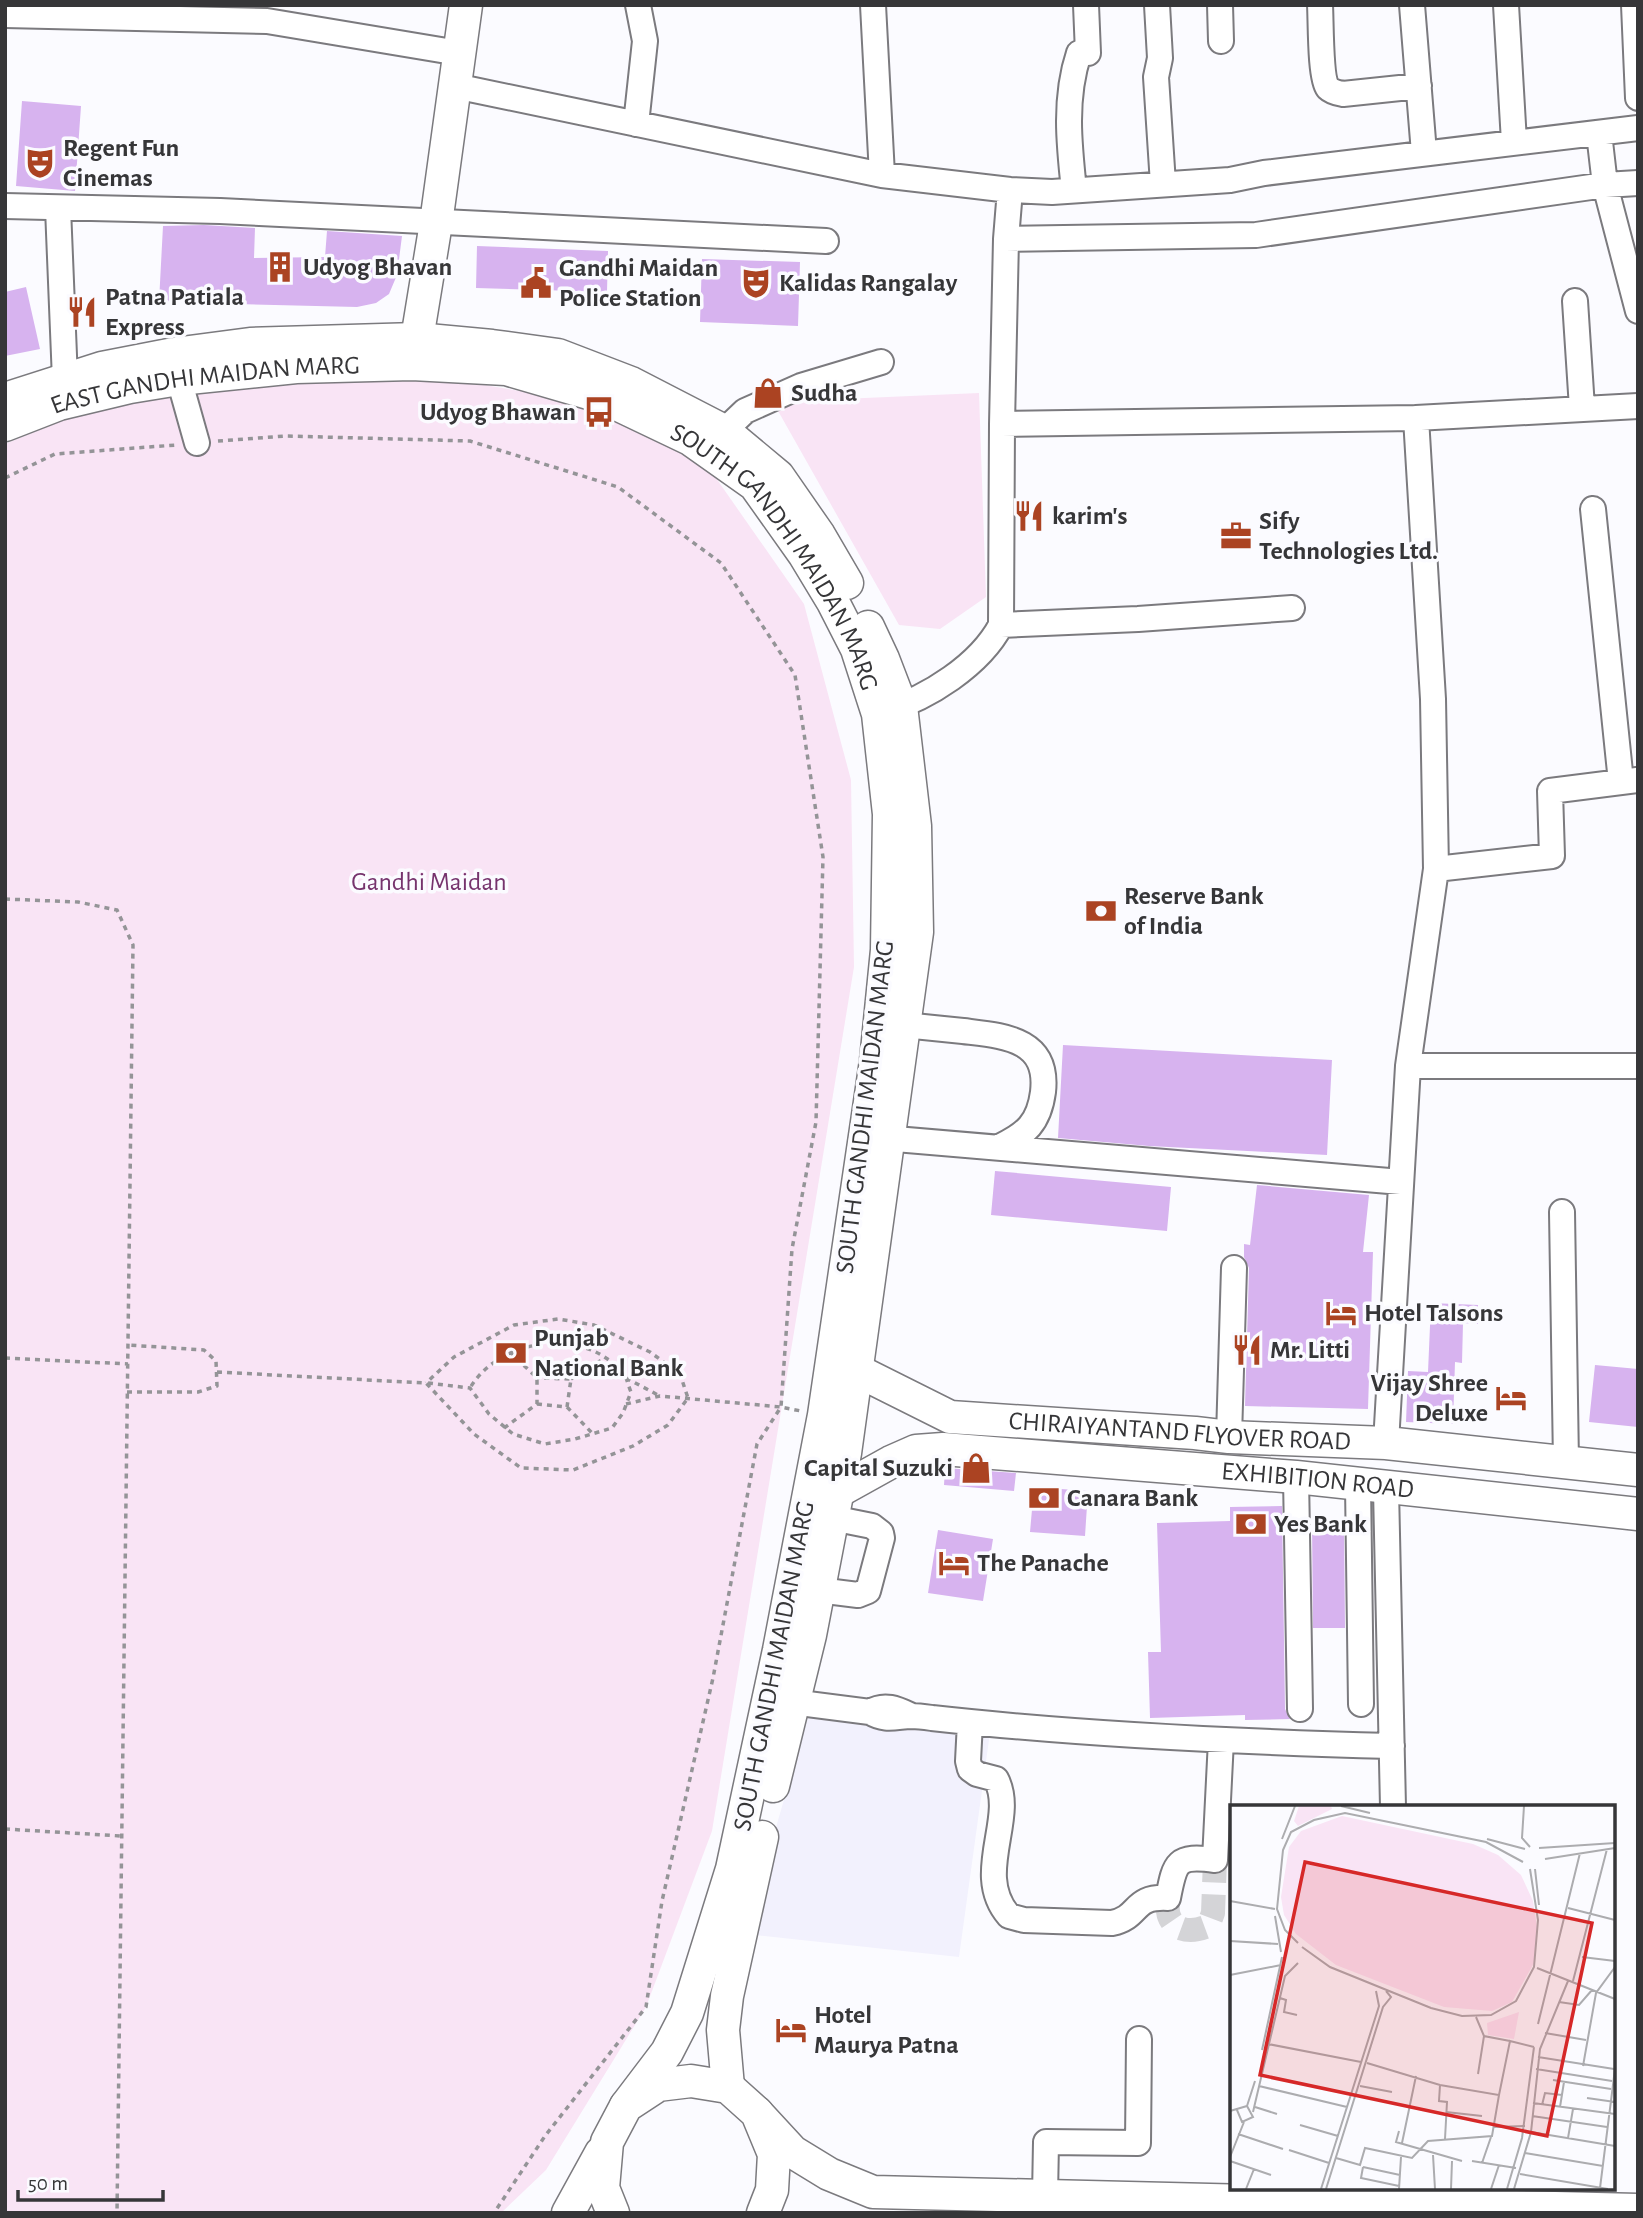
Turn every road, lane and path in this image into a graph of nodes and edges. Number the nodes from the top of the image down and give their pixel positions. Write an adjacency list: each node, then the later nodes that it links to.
1 (466, 5): 15 (main road)
2 (638, 5): 19 (street)
3 (873, 5): 24 (street)
4 (1086, 5): 29 (street)
5 (1157, 5): 25 (street)
6 (1220, 5): 14 (street)
7 (1320, 5): 17 (street)
8 (1412, 5): 17 (street)
9 (1506, 5): 22 (street)
10 (1634, 5): 18 (street)
11 (88, 12): 12 (street); 13 (street)
12 (266, 13): 15 (street)
13 (5, 15)
14 (1221, 41)
15 (459, 53): 16 (main road)
16 (455, 86): 19 (street); 32 (main road)
17 (1419, 86): 23 (street)
18 (1638, 98)
19 (636, 124): 24 (street)
20 (1638, 128): 21 (street)
21 (1600, 132): 22 (street); 27 (street)
22 (1514, 142): 23 (street)
23 (1424, 153): 25 (street)
24 (882, 175): 28 (street)
25 (1163, 184): 29 (street)
26 (1638, 184): 27 (street)
27 (1605, 185): 33 (street); 36 (street)
28 (1010, 190): 29 (street); 33 (street)
29 (1074, 190)
30 (5, 206): 31 (street)
31 (58, 208): 32 (street); 40 (street)
32 (436, 223): 34 (street); 37 (main road)
33 (1006, 239): 45 (street)
34 (826, 241)
35 (1575, 301): 43 (street)
36 (1638, 311)
37 (414, 351): 39 (main road, EAST GANDHI MAIDAN MARG); 40 (main road); 48 (main road, SOUTH GANDHI MAIDAN MARG)
38 (881, 362): 48 (street)
39 (178, 379): 46 (main road, EAST GANDHI MAIDAN MARG); 47 (street)
40 (65, 380): 41 (main road)
41 (5, 399)
42 (1638, 406): 43 (street)
43 (1581, 408): 44 (street)
44 (1416, 418): 45 (street); 55 (street)
45 (1002, 424): 52 (street)
46 (5, 425)
47 (197, 443): 49 (path); 83 (path)
48 (718, 443): 53 (main road, SOUTH GANDHI MAIDAN MARG)
49 (5, 478)
50 (1592, 509): 54 (street)
51 (1292, 608): 52 (street)
52 (1001, 625): 53 (street)
53 (889, 710): 57 (main road); 60 (main road, SOUTH GANDHI MAIDAN MARG)
54 (1629, 781): 55 (street)
55 (1436, 869): 58 (street)
56 (5, 899): 65 (path)
57 (904, 1025): 60 (main road); 61 (street)
58 (1408, 1066): 59 (street); 62 (street)
59 (1638, 1066)
60 (877, 1138): 61 (street); 70 (main road); 84 (main road, SOUTH GANDHI MAIDAN MARG)
61 (999, 1147): 62 (street)
62 (1401, 1182): 88 (street)
63 (1562, 1212): 89 (street)
64 (1234, 1268): 87 (street)
65 (128, 1345): 69 (path); 71 (path)
66 (511, 1353): 67 (path); 72 (path); 76 (path)
67 (605, 1357): 73 (path); 74 (path)
68 (5, 1358): 69 (path)
69 (128, 1364): 77 (path)
70 (856, 1370): 84 (main road); 87 (main road, CHIRAIYANTAND FLYOVER ROAD); 95 (main road)
71 (216, 1372): 75 (path); 77 (path)
72 (537, 1378): 74 (path); 80 (path)
73 (626, 1378): 78 (path); 81 (path)
74 (571, 1379): 82 (path)
75 (425, 1383): 76 (path); 79 (path); 79 (path)
76 (470, 1388): 85 (path)
77 (127, 1392): 106 (path)
78 (660, 1396): 79 (path); 81 (path)
79 (688, 1398): 83 (path)
80 (537, 1404): 82 (path); 85 (path)
81 (626, 1404): 86 (path)
82 (567, 1406): 86 (path)
83 (781, 1407): 84 (path); 116 (path)
84 (824, 1415): 109 (main road, SOUTH GANDHI MAIDAN MARG)
85 (504, 1428): 86 (path)
86 (593, 1434)
87 (1218, 1443): 88 (main road, CHIRAIYANTAND FLYOVER ROAD); 90 (main road); 94 (main road)
88 (1386, 1443): 89 (main road, CHIRAIYANTAND FLYOVER ROAD)
89 (1566, 1462): 91 (main road, CHIRAIYANTAND FLYOVER ROAD)
90 (1187, 1468): 92 (main road, EXHIBITION ROAD); 95 (main road, EXHIBITION ROAD)
91 (1638, 1470)
92 (1296, 1477): 93 (main road, EXHIBITION ROAD); 100 (street)
93 (1372, 1487): 96 (main road, EXHIBITION ROAD); 99 (street); 103 (street)
94 (1638, 1492)
95 (834, 1505): 97 (main road); 97 (street)
96 (1638, 1514)
97 (818, 1590): 98 (main road)
98 (792, 1702): 101 (street); 108 (main road)
99 (1361, 1704)
100 (1300, 1709)
101 (970, 1723): 102 (street); 102 (street)
102 (1221, 1740): 103 (street)
103 (1392, 1745): 104 (street)
104 (1393, 1805)
105 (5, 1829): 106 (path)
106 (121, 1836): 115 (path)
107 (1139, 2039): 112 (street)
108 (728, 2087): 109 (main road); 110 (main road)
109 (626, 2106): 111 (main road, SOUTH GANDHI MAIDAN MARG)
110 (757, 2113): 112 (main road); 119 (main road)
111 (607, 2142): 117 (main road, SOUTH GANDHI MAIDAN MARG); 118 (main road)
112 (1045, 2196): 113 (main road)
113 (1402, 2196): 114 (main road)
114 (1638, 2210)
115 (117, 2213)
116 (494, 2213)
117 (568, 2213)
118 (613, 2213)
119 (763, 2213)

